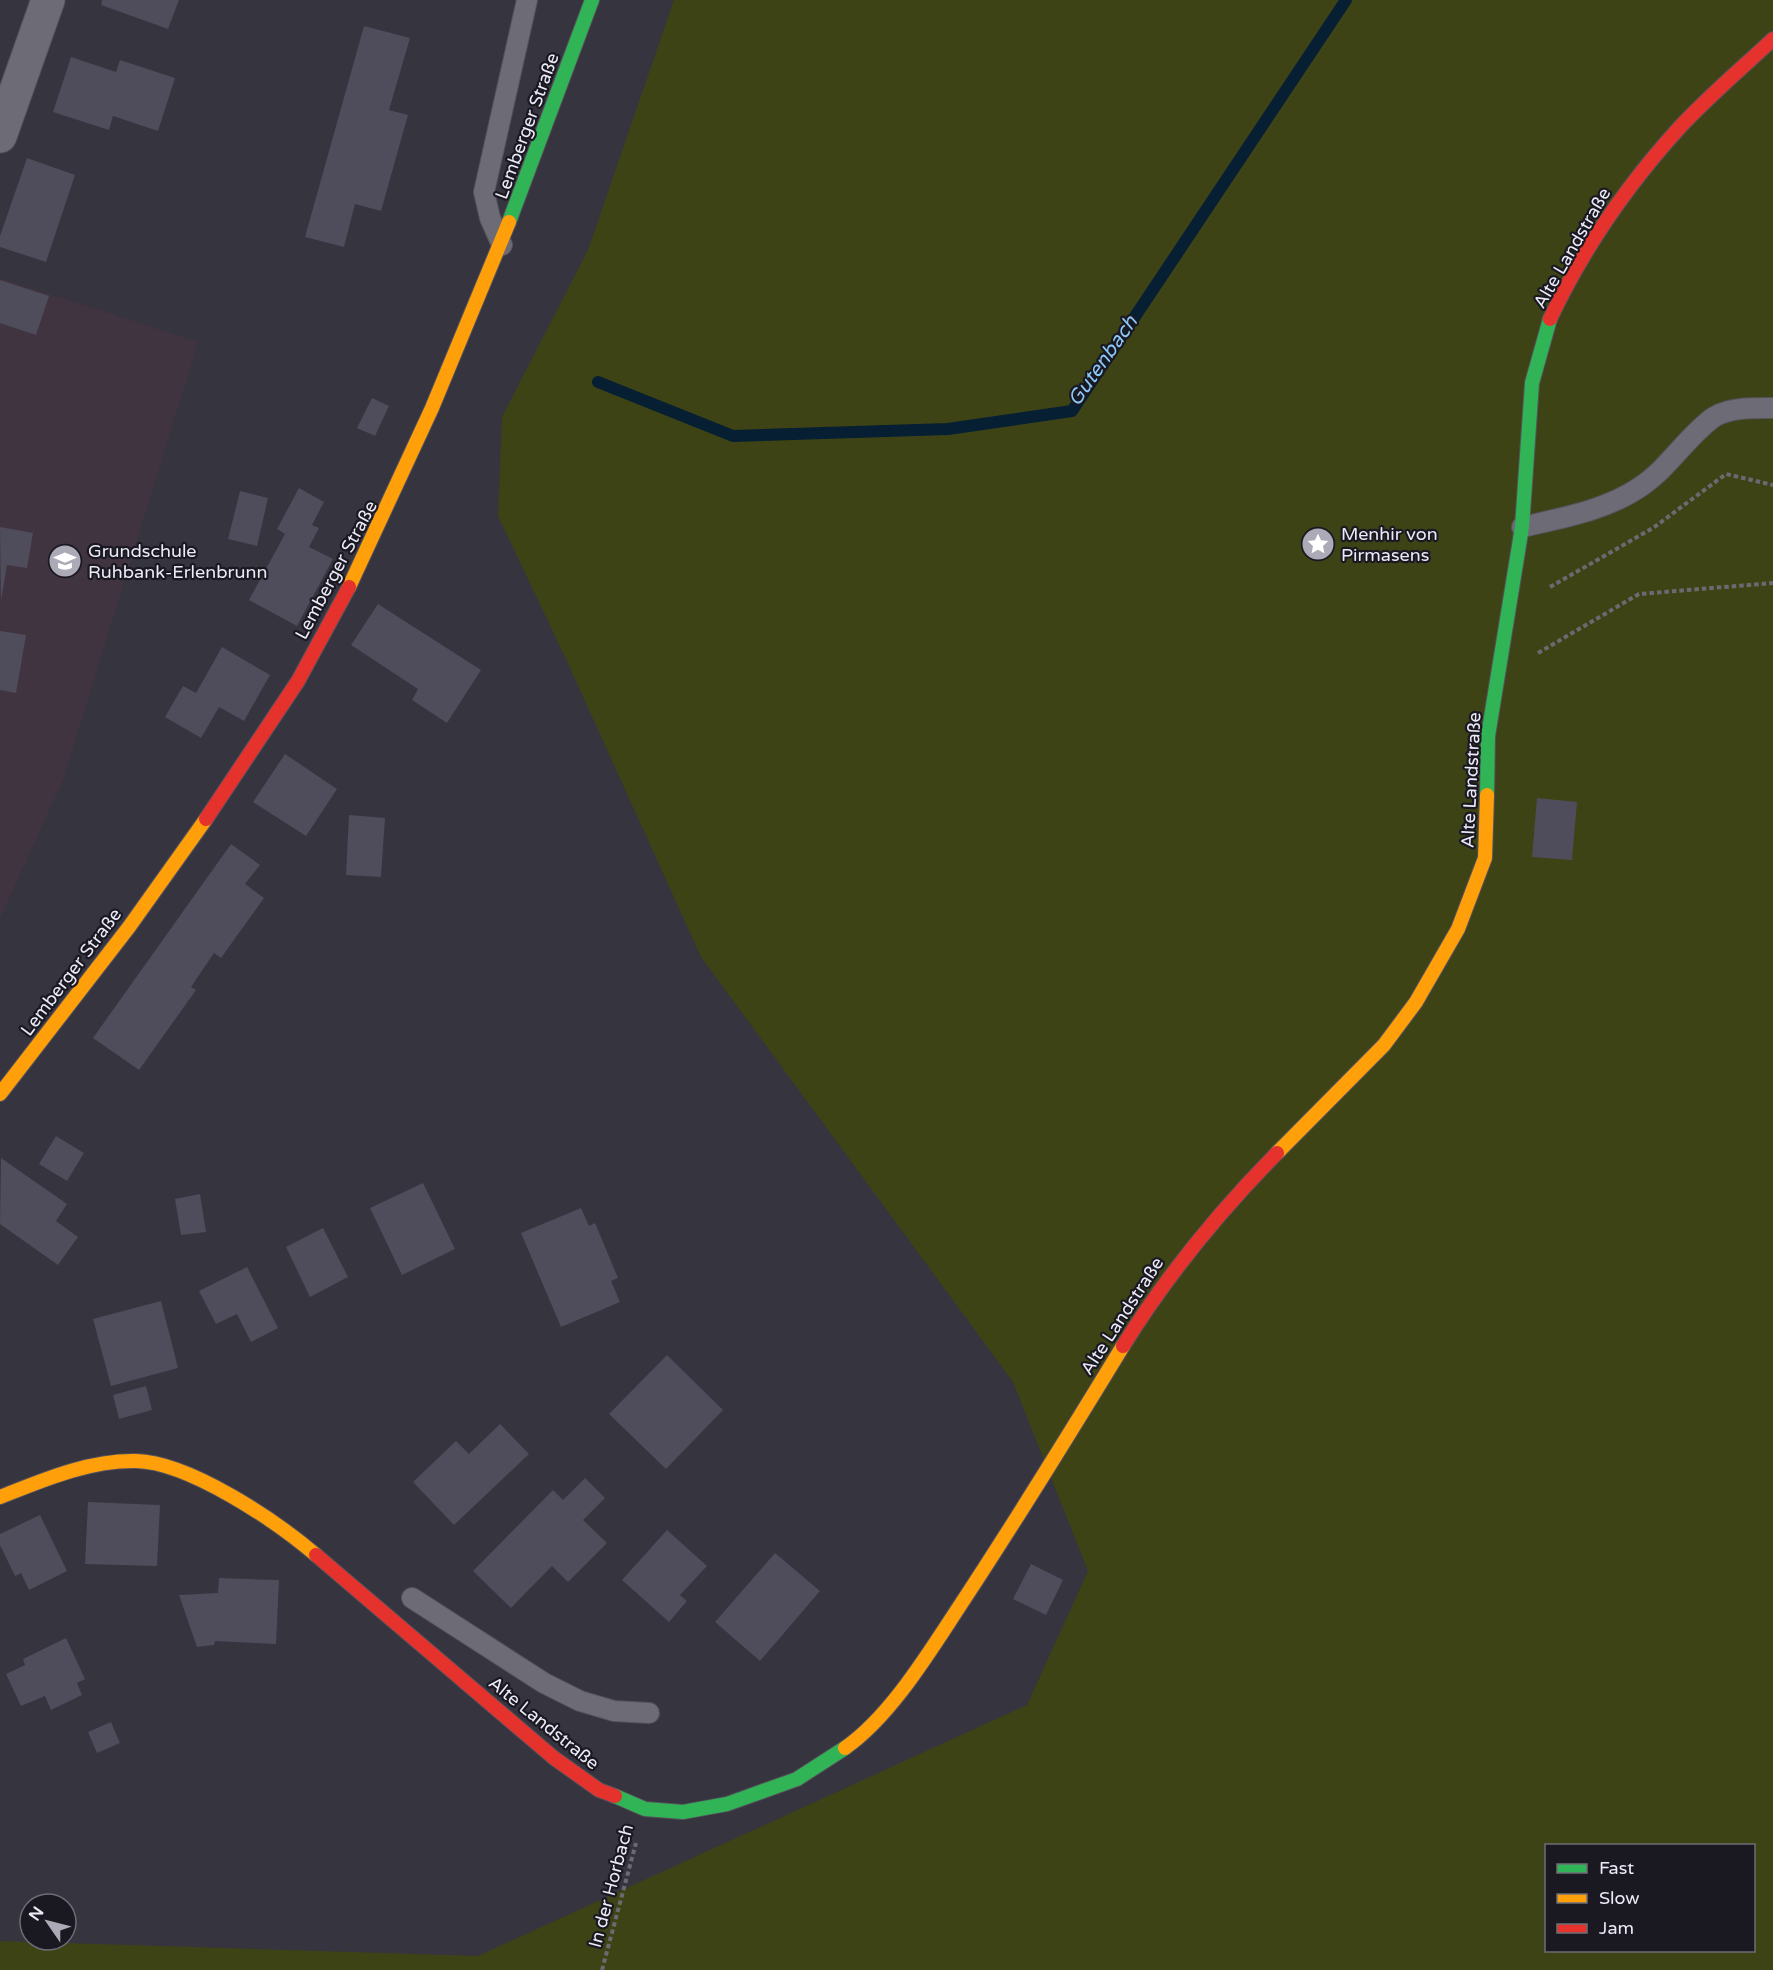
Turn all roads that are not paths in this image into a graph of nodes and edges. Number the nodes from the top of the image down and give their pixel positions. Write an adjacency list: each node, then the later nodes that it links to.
1 (48, 0): 5 (street)
2 (527, 0): 6 (lane)
3 (592, 0): 6 (street, Lemberger Straße)
4 (1773, 39): 8 (street, Alte Landstraße)
5 (0, 136)
6 (502, 246): 9 (street, Lemberger Straße)
7 (1773, 408): 8 (lane)
8 (1522, 527): 10 (street, Alte Landstraße)
9 (0, 1094)
10 (0, 1497)
11 (412, 1598): 12 (lane)
12 (649, 1713)

